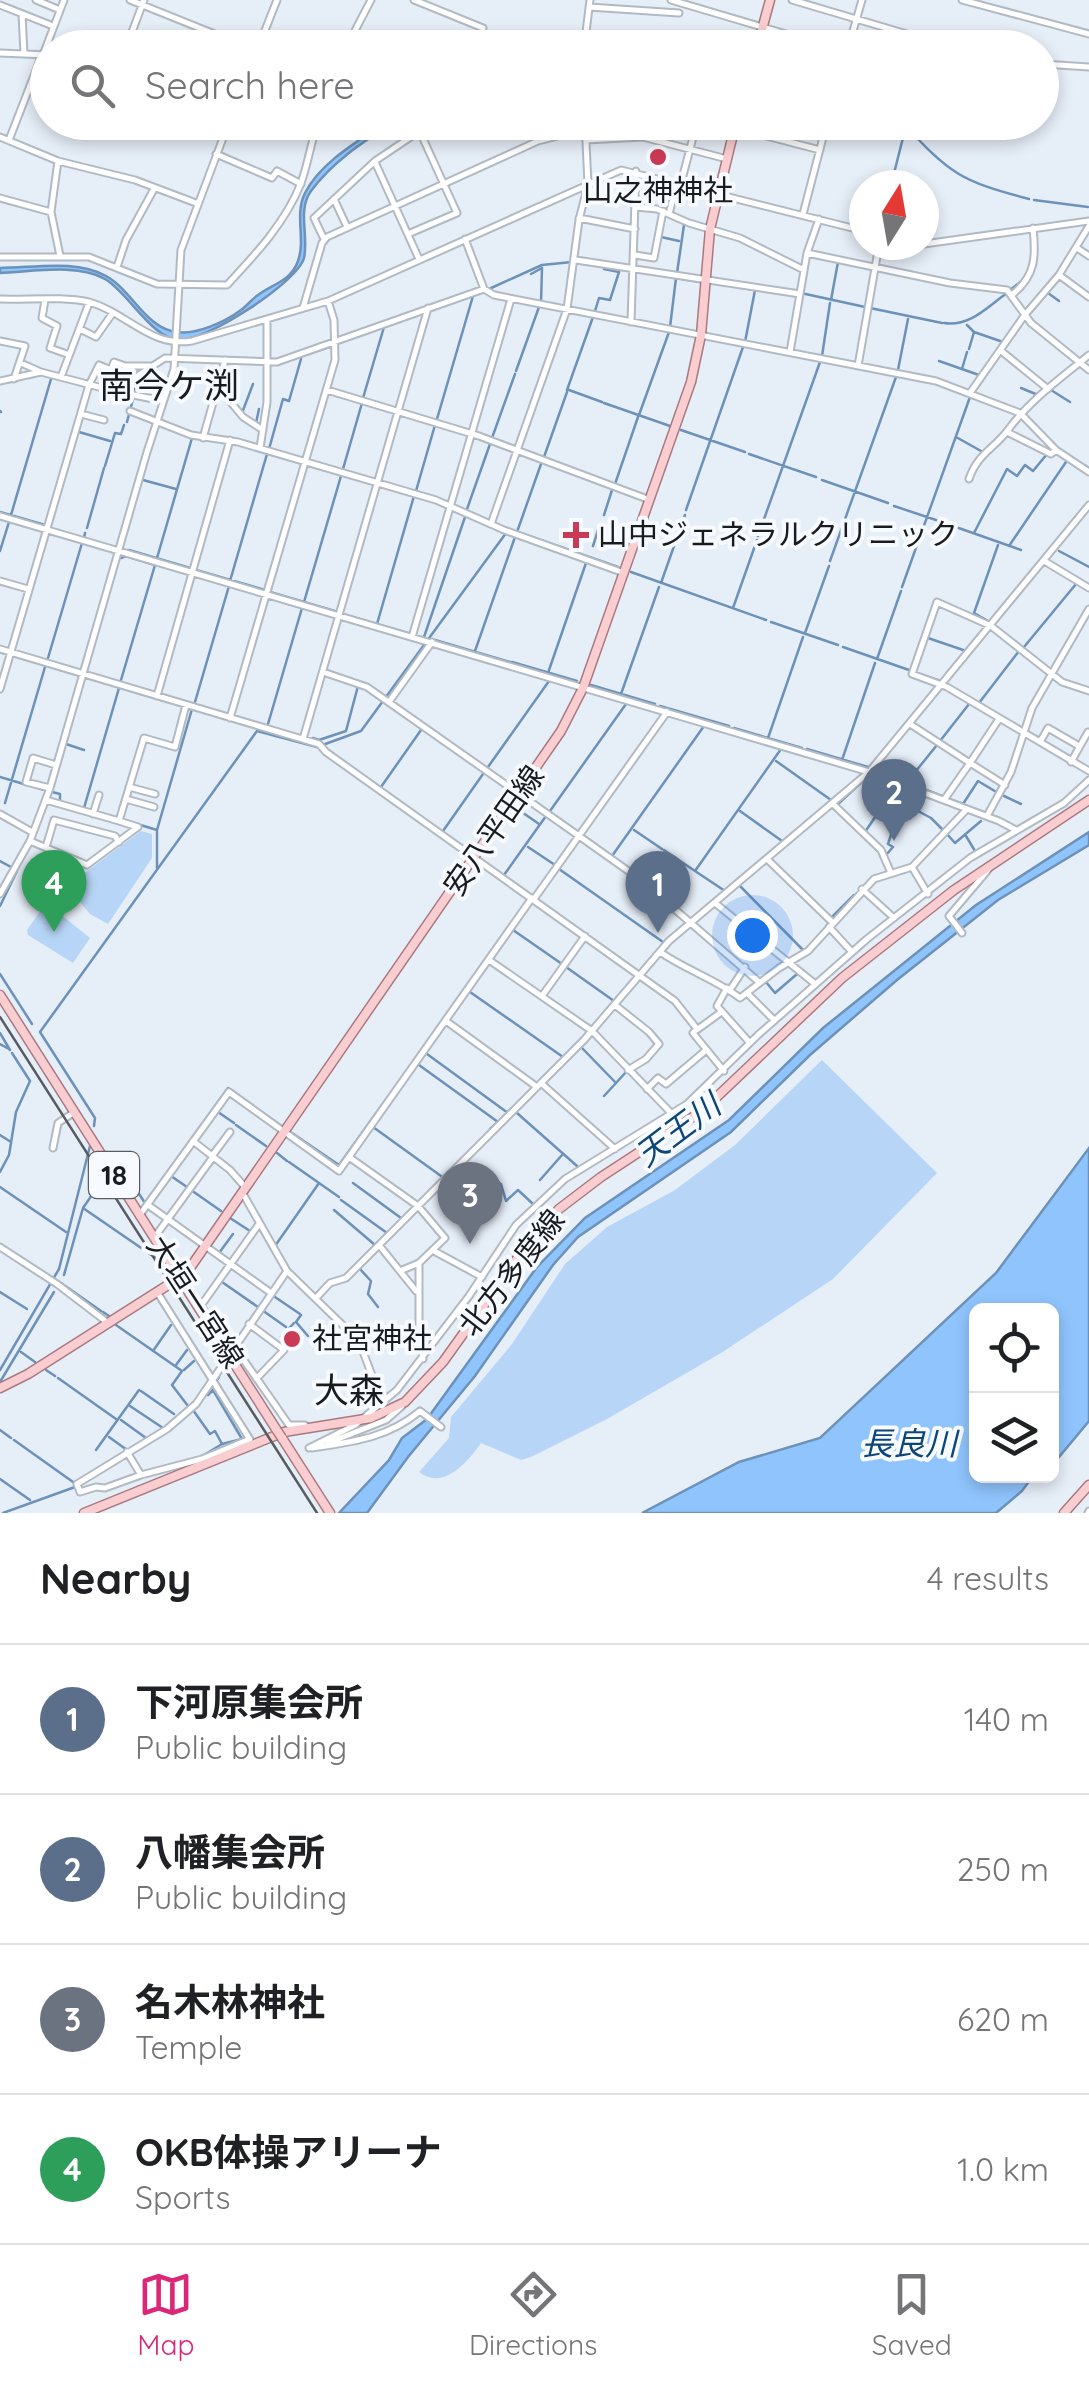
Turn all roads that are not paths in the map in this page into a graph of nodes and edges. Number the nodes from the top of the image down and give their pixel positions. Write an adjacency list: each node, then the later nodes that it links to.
1 (14, 0): 16 (street)
2 (36, 0): 17 (street)
3 (64, 0): 17 (street)
4 (130, 0): 13 (street)
5 (277, 0): 27 (street)
6 (371, 0): 28 (street)
7 (414, 0): 23 (street)
8 (671, 0): 22 (street)
9 (770, 0): 22 (main road)
10 (792, 0): 20 (street)
11 (862, 0): 20 (street)
12 (962, 0): 34 (street)
13 (143, 2): 25 (street); 26 (street)
14 (589, 3): 18 (street); 29 (street)
15 (0, 5): 16 (street)
16 (10, 9): 19 (street)
17 (60, 10): 21 (street)
18 (679, 13)
19 (22, 14): 21 (street); 36 (street)
20 (857, 19): 32 (street); 33 (street)
21 (53, 26): 24 (street)
22 (763, 26): 30 (main road); 31 (street)
23 (483, 28)
24 (52, 30)
25 (133, 30)
26 (207, 30)
27 (265, 30)
28 (355, 30)
29 (586, 30)
30 (762, 30)
31 (776, 30)
32 (854, 30)
33 (894, 30)
34 (1089, 34)
35 (0, 53): 36 (street)
36 (24, 54): 37 (street)
37 (30, 54)
38 (1059, 65): 39 (street)
39 (1089, 67)
40 (30, 90): 42 (street)
41 (0, 138): 42 (street)
42 (10, 140): 59 (street)
43 (222, 140): 57 (street)
44 (311, 140): 63 (street)
45 (406, 140): 60 (street)
46 (423, 140): 64 (street)
47 (543, 140): 54 (street)
48 (586, 140): 65 (street)
49 (651, 140): 55 (street)
50 (692, 140): 55 (street)
51 (731, 140): 58 (main road, 安八平田線)
52 (786, 140): 56 (street)
53 (822, 140): 56 (street)
54 (540, 141): 64 (street)
55 (690, 149): 58 (street); 62 (street)
56 (820, 150): 75 (street)
57 (216, 154): 63 (street); 70 (street)
58 (726, 159): 67 (main road, 安八平田線)
59 (58, 161): 66 (street); 73 (street)
60 (375, 161): 69 (street); 71 (street)
61 (636, 171): 62 (street); 65 (street); 72 (street)
62 (679, 182): 67 (street); 74 (street)
63 (301, 184): 103 (street)
64 (444, 184): 71 (street); 84 (street)
65 (588, 184): 76 (street); 86 (street)
66 (155, 188): 70 (street); 97 (street)
67 (718, 193): 75 (street); 83 (main road, 安八平田線)
68 (0, 198): 73 (street)
69 (334, 198): 80 (street); 85 (street)
70 (196, 204): 103 (street)
71 (396, 206): 80 (street); 84 (street)
72 (635, 207): 74 (street); 82 (street)
73 (51, 212): 91 (street)
74 (666, 212): 83 (street); 90 (street)
75 (803, 214): 77 (street)
76 (579, 218): 82 (street); 95 (street)
77 (819, 219): 79 (street); 89 (street)
78 (1089, 220): 81 (street); 88 (street)
79 (849, 226)
80 (347, 228): 85 (street)
81 (1034, 228): 87 (street); 106 (street)
82 (636, 229): 90 (street)
83 (710, 230): 100 (street); 102 (main road, 安八平田線)
84 (408, 234): 94 (street)
85 (324, 239): 113 (street)
86 (465, 239): 94 (street); 104 (street)
87 (939, 242)
88 (1077, 248): 92 (street); 101 (street)
89 (807, 253): 98 (street); 100 (street)
90 (634, 254): 99 (street)
91 (60, 256): 93 (street); 97 (street)
92 (1089, 256)
93 (0, 257)
94 (419, 259): 111 (street)
95 (576, 260): 99 (street); 115 (street)
96 (876, 260): 98 (street)
97 (116, 266): 103 (street)
98 (875, 268): 106 (street); 135 (street)
99 (633, 269): 102 (street); 119 (street)
100 (804, 270): 105 (street)
101 (1058, 275): 107 (street); 117 (street)
102 (705, 280): 105 (street); 121 (main road, 安八平田線)
103 (178, 286): 123 (street)
104 (484, 289): 109 (street); 114 (street)
105 (800, 294): 126 (street)
106 (1013, 294): 117 (street)
107 (1089, 298)
108 (0, 299): 110 (street)
109 (511, 299): 115 (street); 156 (street)
110 (46, 300): 112 (street); 127 (street)
111 (328, 301): 113 (street); 124 (street)
112 (90, 302): 116 (street); 120 (street)
113 (303, 308): 118 (street)
114 (428, 308): 124 (street); 149 (street)
115 (567, 310): 119 (street); 161 (street)
116 (112, 314): 120 (street); 123 (street)
117 (1024, 316): 125 (street); 132 (street)
118 (267, 320): 123 (street); 131 (street)
119 (632, 322): 121 (street)
120 (80, 329): 127 (street)
121 (700, 335): 126 (street); 166 (main road, 安八平田線)
122 (0, 341): 133 (street)
123 (178, 342): 129 (street)
124 (334, 342): 131 (street); 145 (street)
125 (1000, 350): 143 (street); 146 (street)
126 (790, 352): 135 (street)
127 (69, 355): 138 (street)
128 (1089, 355): 132 (street)
129 (176, 358): 130 (street); 134 (street); 147 (street)
130 (224, 360): 131 (street); 142 (street)
131 (267, 361): 154 (street)
132 (1080, 362): 136 (street); 143 (street)
133 (21, 363): 137 (street); 139 (street)
134 (153, 366): 141 (street); 144 (street)
135 (858, 366): 146 (street)
136 (1089, 370)
137 (41, 372): 138 (street); 139 (street)
138 (61, 377): 141 (street)
139 (14, 379): 140 (street)
140 (0, 380)
141 (88, 386): 144 (street); 151 (street)
142 (218, 387): 154 (street); 157 (street)
143 (1048, 389): 150 (street)
144 (114, 390): 147 (street)
145 (326, 390): 149 (street); 162 (street)
146 (970, 393): 150 (street)
147 (164, 402): 153 (street)
148 (130, 411): 153 (street)
149 (399, 411): 156 (street); 165 (street)
150 (1020, 413): 155 (street); 160 (street)
151 (81, 414): 152 (street); 171 (street)
152 (104, 420)
153 (158, 420): 157 (street); 172 (street)
154 (263, 430): 159 (street)
155 (1007, 432): 160 (street); 164 (street)
156 (472, 433): 161 (street); 168 (street)
157 (203, 438): 158 (street)
158 (230, 440): 159 (street); 174 (street)
159 (260, 448): 162 (street)
160 (1056, 450): 163 (street)
161 (516, 451): 166 (street); 170 (street)
162 (305, 462): 165 (street); 179 (street)
163 (1089, 472)
164 (969, 479)
165 (378, 484): 168 (street); 181 (street)
166 (650, 500): 175 (main road, 安八平田線)
167 (1089, 506): 173 (street)
168 (451, 507): 170 (street); 183 (street)
169 (0, 516): 171 (street)
170 (490, 524): 175 (street)
171 (46, 529): 172 (street); 178 (street)
172 (120, 551): 174 (street); 189 (street)
173 (1046, 562): 177 (street); 182 (street)
174 (193, 572): 179 (street); 194 (street)
175 (624, 572): 191 (main road, 安八平田線)
176 (0, 581): 178 (street)
177 (1089, 588)
178 (28, 590): 186 (street)
179 (266, 594): 181 (street); 198 (street)
180 (1089, 609): 188 (street)
181 (340, 615): 183 (street); 187 (street)
182 (991, 626): 188 (street); 190 (street); 190 (street)
183 (412, 637): 184 (street)
184 (429, 641): 191 (street); 195 (street)
185 (0, 649): 186 (street)
186 (11, 652): 189 (street); 192 (street)
187 (322, 672): 195 (street); 204 (street)
188 (1052, 673): 193 (street); 202 (street)
189 (83, 674): 194 (street); 209 (street)
190 (942, 685): 199 (street); 200 (street)
191 (583, 688): 197 (street); 217 (main road, 安八平田線)
192 (0, 689)
193 (1089, 692)
194 (157, 696): 196 (street)
195 (386, 700): 217 (street)
196 (186, 705): 198 (street); 214 (street)
197 (667, 712): 211 (street); 232 (street)
198 (230, 718): 204 (street)
199 (999, 718): 202 (street); 208 (street)
200 (910, 724): 208 (street); 211 (street)
201 (1089, 724): 203 (street)
202 (1024, 733): 205 (street); 213 (street)
203 (1088, 733): 206 (street)
204 (304, 739): 236 (street)
205 (1040, 743): 206 (street); 207 (street)
206 (1080, 746): 207 (street)
207 (1071, 762): 210 (street)
208 (970, 763): 213 (street); 221 (street)
209 (56, 765): 215 (street); 215 (street)
210 (1089, 771)
211 (869, 772): 221 (street); 223 (street)
212 (1089, 780): 230 (street)
213 (1005, 786): 228 (street)
214 (129, 787): 216 (street); 219 (street)
215 (50, 788): 220 (street)
216 (155, 794)
217 (519, 794): 232 (street); 236 (main road, 安八平田線)
218 (99, 795): 227 (street)
219 (126, 799): 224 (street); 229 (street)
220 (46, 800): 227 (street); 231 (street)
221 (944, 800): 225 (street)
222 (1089, 800): 238 (main road, 北方多度線)
223 (832, 804): 237 (street); 240 (street)
224 (154, 807)
225 (967, 809): 228 (street); 239 (street)
226 (0, 814): 231 (street)
227 (94, 814): 229 (street)
228 (987, 816): 230 (street)
229 (119, 822): 234 (street)
230 (1016, 830): 243 (street)
231 (34, 833): 233 (street)
232 (580, 836): 244 (street); 247 (street)
233 (30, 841): 235 (street); 242 (street)
234 (119, 842): 235 (street); 235 (street)
235 (46, 847)
236 (474, 858): 244 (street); 279 (main road, 安八平田線)
237 (766, 859): 245 (street); 248 (street)
238 (988, 866): 249 (street); 315 (main road, 北方多度線)
239 (912, 867): 240 (street); 243 (street)
240 (891, 872): 241 (street)
241 (862, 889): 246 (street); 248 (street)
242 (0, 894)
243 (928, 894): 246 (street)
244 (533, 899): 250 (street); 253 (street)
245 (715, 903): 247 (street); 254 (street)
246 (894, 918): 252 (street)
247 (690, 923): 251 (street); 255 (street)
248 (831, 925): 252 (street); 254 (street)
249 (962, 933)
250 (586, 936): 256 (street); 262 (street)
251 (660, 952): 256 (street); 259 (street)
252 (852, 952): 258 (street)
253 (490, 960): 262 (street); 267 (street)
254 (789, 962): 257 (street); 258 (street)
255 (744, 967): 257 (street); 259 (street)
256 (641, 974): 263 (street); 268 (street)
257 (758, 982): 260 (street)
258 (815, 984): 266 (street)
259 (728, 989): 260 (street); 265 (street)
260 (748, 993): 266 (street)
261 (0, 996): 264 (main road, 大垣一宮線 / 18)
262 (542, 996): 269 (street)
263 (614, 1005): 269 (street); 272 (street)
264 (4, 1008): 276 (main road, 大垣一宮線 / 18)
265 (720, 1013): 268 (street); 270 (street)
266 (774, 1020): 270 (street)
267 (446, 1022): 274 (street); 284 (street)
268 (697, 1029): 271 (street)
269 (592, 1031): 272 (street); 274 (street)
270 (750, 1043): 273 (street)
271 (705, 1051): 273 (street); 275 (street)
272 (628, 1070): 275 (street)
273 (724, 1071): 277 (street)
274 (539, 1085): 282 (street); 287 (street)
275 (646, 1090): 277 (street)
276 (73, 1113): 281 (street); 288 (main road, 大垣一宮線 / 18)
277 (672, 1114): 282 (street)
278 (230, 1132): 283 (street)
279 (284, 1132): 280 (street); 284 (street); 285 (main road, 安八平田線)
280 (193, 1142): 283 (street); 286 (street)
281 (53, 1148)
282 (615, 1149): 300 (street)
283 (212, 1156): 285 (street); 289 (street)
284 (349, 1157): 287 (street)
285 (243, 1189): 290 (street); 293 (main road, 安八平田線)
286 (148, 1205): 288 (street); 289 (street)
287 (418, 1207): 292 (street); 295 (street)
288 (139, 1216): 291 (main road, 大垣一宮線 / 18)
289 (168, 1219): 291 (street); 293 (street)
290 (259, 1224): 297 (street); 298 (street)
291 (154, 1238): 301 (main road, 大垣一宮線 / 18)
292 (380, 1245): 299 (street); 305 (street)
293 (204, 1246): 297 (street); 301 (main road, 安八平田線)
294 (0, 1247): 307 (street)
295 (434, 1251): 296 (street); 300 (street)
296 (419, 1262): 299 (street); 304 (street)
297 (230, 1264): 303 (street); 306 (street)
298 (287, 1271): 303 (street); 305 (street)
299 (400, 1272): 304 (street)
300 (482, 1277): 310 (street)
301 (180, 1278): 302 (main road, 安八平田線); 306 (main road, 大垣一宮線 / 18)
302 (157, 1292): 307 (main road, 安八平田線); 312 (street)
303 (271, 1293): 308 (street)
304 (418, 1293): 310 (street)
305 (316, 1298): 314 (street)
306 (199, 1308): 309 (main road, 大垣一宮線 / 18)
307 (108, 1323): 313 (main road, 安八平田線)
308 (249, 1324): 309 (street); 311 (street)
309 (231, 1353): 311 (street); 312 (street); 322 (main road, 大垣一宮線 / 18, bridge)
310 (423, 1359): 314 (street)
311 (257, 1378): 317 (street)
312 (213, 1382): 319 (street); 321 (street)
313 (0, 1388)
314 (386, 1398): 316 (street)
315 (405, 1402): 316 (main road, 北方多度線); 320 (street)
316 (361, 1420): 319 (main road, 北方多度線); 320 (street)
317 (304, 1425)
318 (441, 1427): 320 (street)
319 (251, 1442): 323 (street); 325 (main road, 北方多度線)
320 (309, 1448): 322 (street)
321 (127, 1452): 323 (street); 323 (street)
322 (292, 1454): 326 (main road, 18)
323 (141, 1474)
324 (1089, 1484): 327 (main road)
325 (84, 1513)
326 (330, 1513)
327 (1064, 1513)

